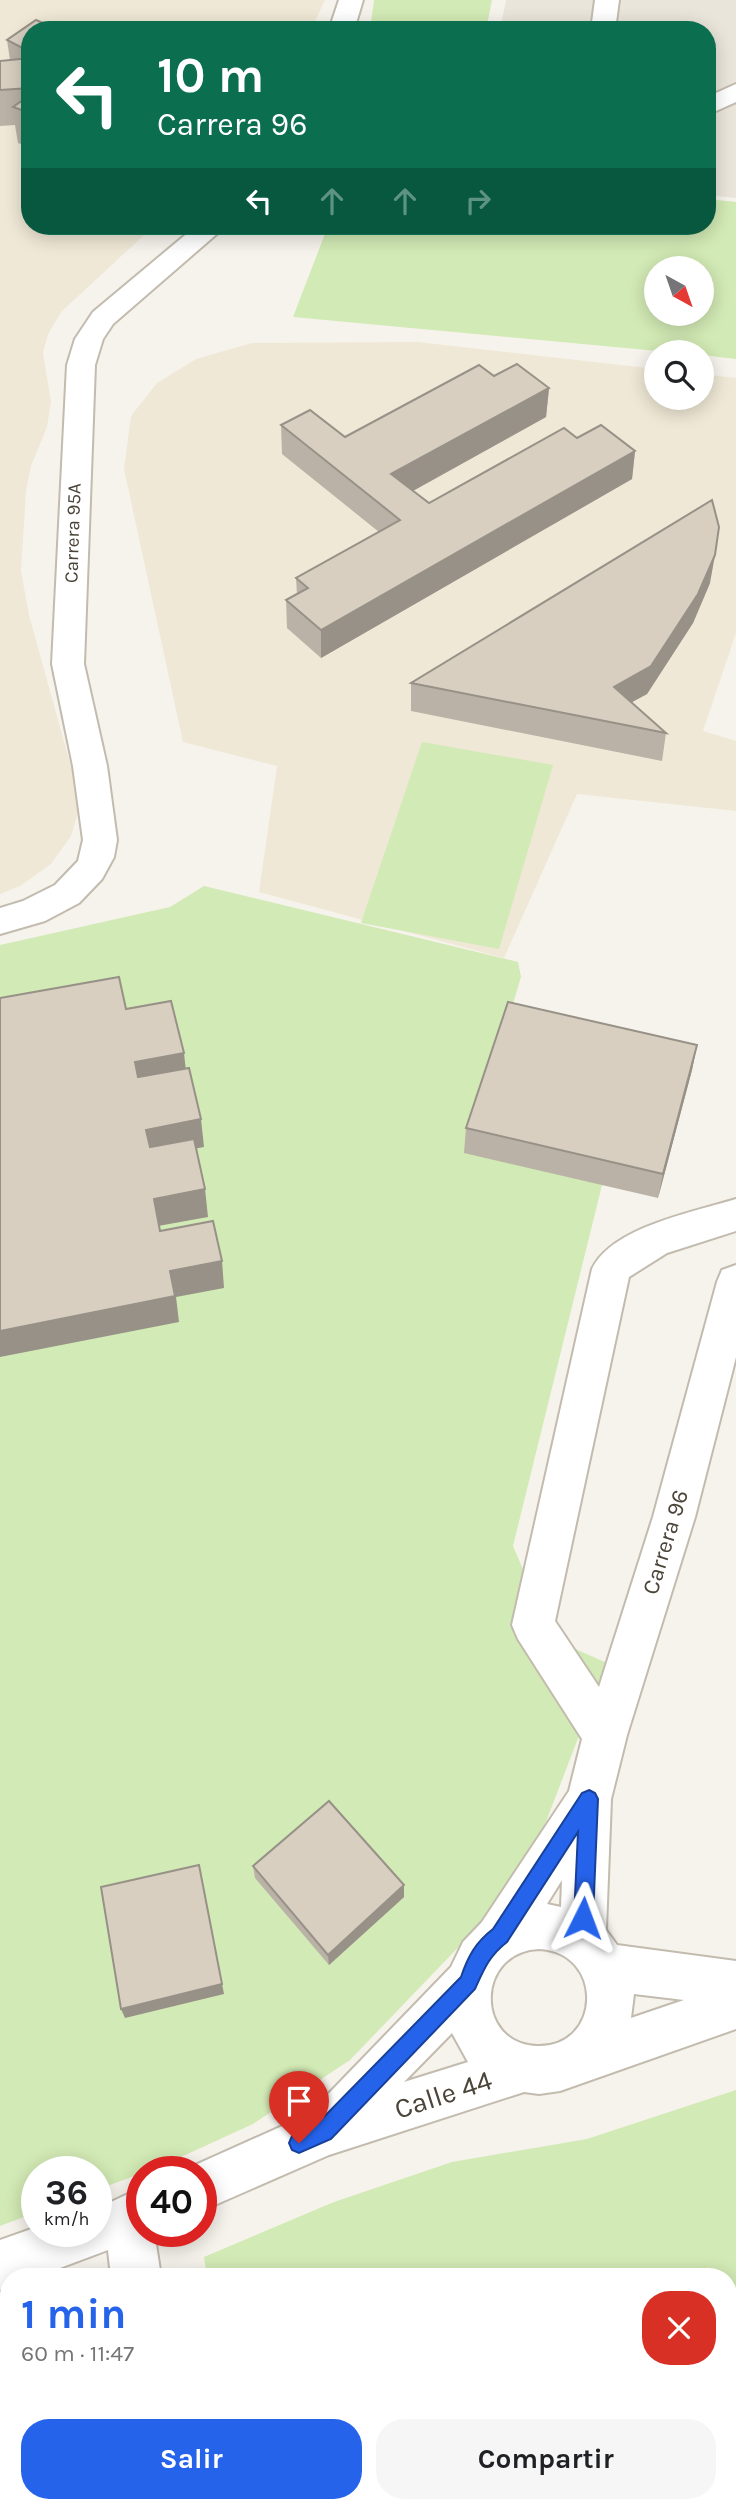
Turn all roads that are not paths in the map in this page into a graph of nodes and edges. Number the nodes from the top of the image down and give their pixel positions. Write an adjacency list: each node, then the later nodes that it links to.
1 (351, 0): 3 (street)
2 (607, 0): 4 (street)
3 (344, 21)
4 (604, 21)
5 (736, 92): 6 (street)
6 (716, 102)
7 (201, 235): 8 (street, Carrera 95A)
8 (0, 921)
9 (736, 1215): 11 (street)
10 (736, 1282): 11 (street, Carrera 96)
11 (605, 1735): 12 (street, Carrera 96)
12 (589, 1799): 13 (street, Carrera 96); 14 (street, Carrera 96)
13 (500, 1935): 14 (street); 15 (street)
14 (592, 1954): 16 (street); 18 (street)
15 (469, 1982): 19 (street); 20 (street, Calle 44)
16 (736, 1984)
17 (736, 2006): 18 (street)
18 (581, 2059): 19 (street)
19 (522, 2069): 20 (street, Calle 44)
20 (324, 2132): 21 (street, Calle 44)
21 (217, 2180)
22 (115, 2223): 23 (street); 24 (street)
23 (0, 2265)
24 (132, 2268)

